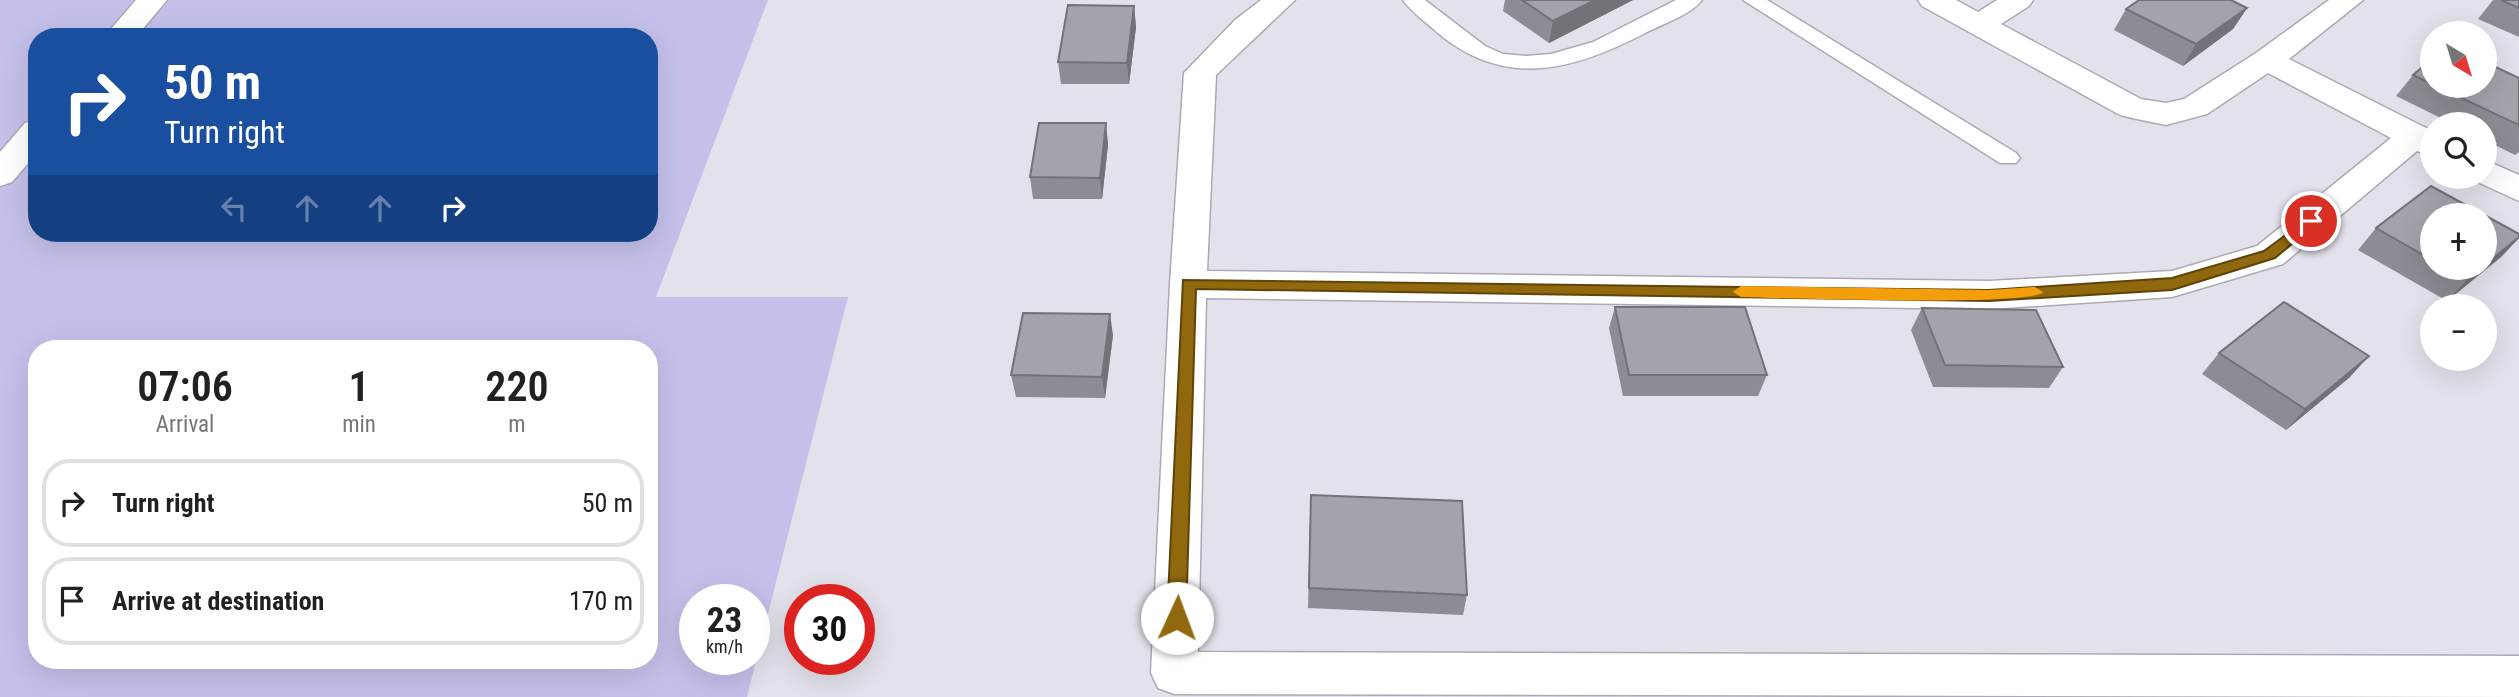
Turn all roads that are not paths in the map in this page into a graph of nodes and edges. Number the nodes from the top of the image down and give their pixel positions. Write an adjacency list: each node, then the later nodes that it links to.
1 (152, 0): 10 (street)
2 (1280, 0): 19 (street)
3 (1413, 0): 4 (lane)
4 (1692, 0)
5 (1753, 0): 15 (lane)
6 (1933, 0): 9 (street)
7 (2018, 0): 9 (street)
8 (2348, 0): 11 (street)
9 (1978, 24): 11 (street)
10 (127, 28)
11 (2267, 60): 12 (street)
12 (2420, 138)
13 (28, 141): 16 (street)
14 (2420, 142): 19 (street)
15 (2008, 158)
16 (0, 174)
17 (2497, 178): 18 (street)
18 (2519, 189)
19 (1188, 284): 20 (street)
20 (2519, 677)

